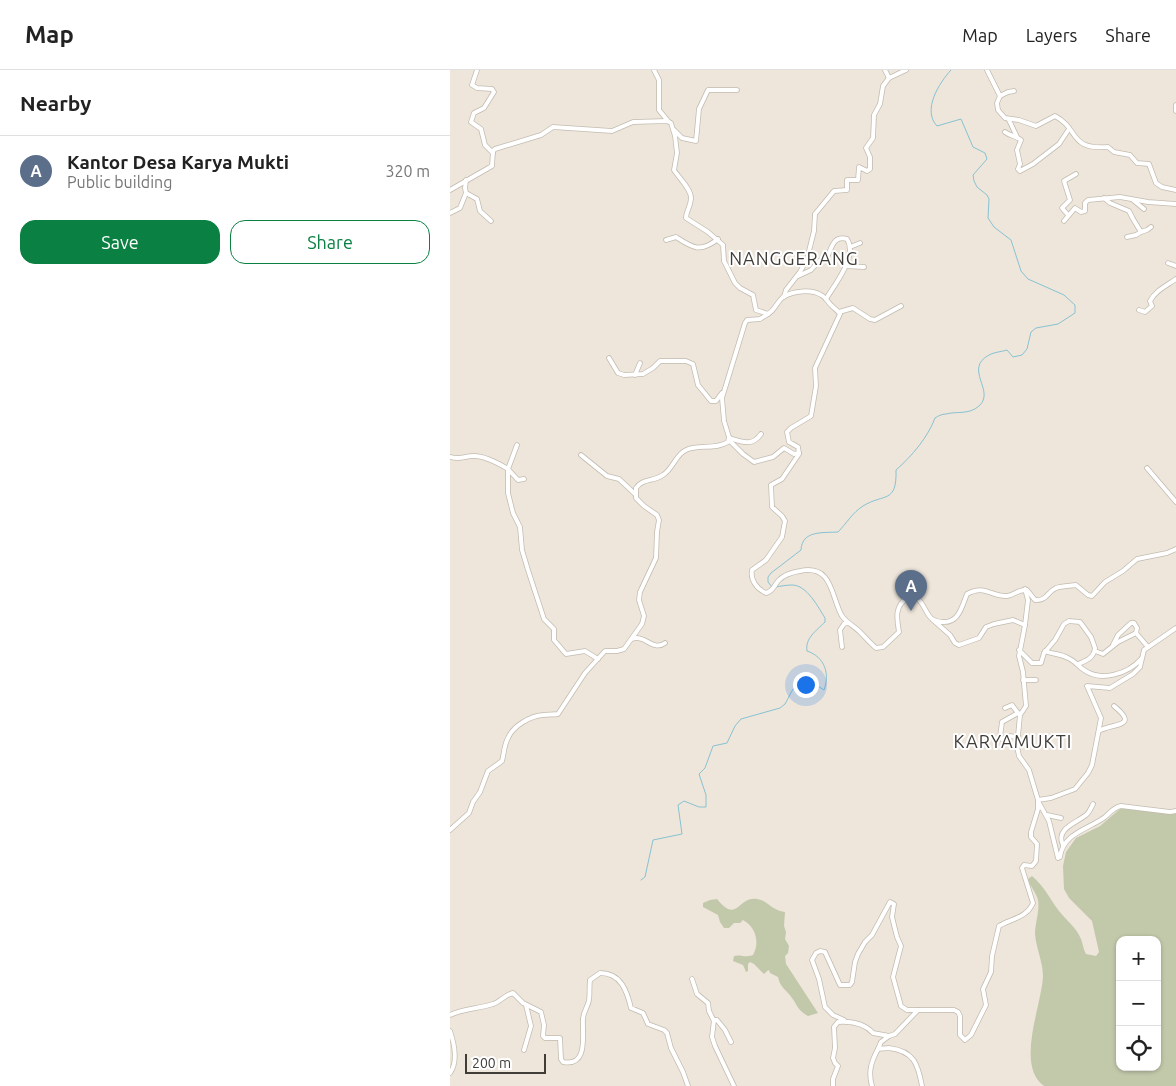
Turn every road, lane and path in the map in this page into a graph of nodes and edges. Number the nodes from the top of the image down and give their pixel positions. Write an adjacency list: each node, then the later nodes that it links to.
1 (477, 70): 18 (street)
2 (654, 70): 13 (street)
3 (885, 70): 6 (street)
4 (906, 70): 6 (street)
5 (988, 70): 9 (street)
6 (889, 78): 43 (street)
7 (738, 90): 14 (street)
8 (1014, 91): 9 (street)
9 (1000, 96): 12 (street)
10 (1176, 106): 11 (street)
11 (1176, 112)
12 (1009, 120): 15 (street); 17 (street)
13 (670, 122): 14 (street); 18 (street)
14 (673, 128): 35 (street)
15 (1069, 129): 17 (street); 22 (street)
16 (1005, 132): 17 (street)
17 (1017, 137)
18 (493, 154): 20 (street)
19 (1076, 174): 29 (street)
20 (466, 180): 21 (street); 23 (street)
21 (450, 190)
22 (1176, 190)
23 (466, 193): 28 (street); 30 (street)
24 (1104, 198): 25 (street); 29 (street); 33 (street)
25 (1131, 199): 26 (street); 27 (street)
26 (1176, 204)
27 (1144, 208)
28 (450, 214)
29 (1068, 215): 31 (street)
30 (491, 221)
31 (1064, 221)
32 (1151, 227): 33 (street)
33 (1141, 232): 34 (street)
34 (1127, 237)
35 (718, 239): 36 (street); 50 (street)
36 (666, 240)
37 (860, 243): 38 (street)
38 (850, 246): 40 (street); 43 (street)
39 (1168, 263): 41 (street)
40 (845, 266): 42 (street); 46 (street)
41 (1176, 266)
42 (864, 267)
43 (796, 278): 45 (street)
44 (1176, 279): 48 (street)
45 (784, 297): 46 (street); 50 (street)
46 (826, 299): 49 (street)
47 (901, 306): 49 (street)
48 (1139, 310)
49 (839, 312): 58 (street)
50 (768, 314): 54 (street)
51 (609, 358): 53 (street)
52 (640, 363): 53 (street)
53 (635, 375): 54 (street)
54 (725, 389): 56 (street)
55 (761, 434): 56 (street)
56 (729, 439): 58 (street); 64 (street)
57 (517, 445): 62 (street)
58 (799, 453): 69 (street)
59 (582, 455): 64 (street)
60 (450, 458): 62 (street)
61 (1147, 468): 65 (street)
62 (508, 469): 63 (street); 82 (street)
63 (524, 480)
64 (635, 494): 73 (street)
65 (1176, 502)
66 (1176, 550): 67 (street)
67 (1025, 589): 68 (street); 70 (street)
68 (932, 618): 69 (street); 70 (street)
69 (847, 622): 76 (street)
70 (1025, 625): 78 (street)
71 (1176, 628): 77 (street)
72 (1136, 633): 75 (street); 75 (street); 77 (street)
73 (630, 640): 74 (street); 82 (street)
74 (665, 643)
75 (1113, 646): 79 (street)
76 (842, 647)
77 (1148, 647): 81 (street)
78 (1019, 650): 80 (street); 84 (street)
79 (1095, 650): 80 (street); 83 (street)
80 (1045, 651): 83 (street)
81 (1142, 658): 83 (street); 89 (street)
82 (598, 659): 96 (street)
83 (1078, 664)
84 (1023, 680): 85 (street); 88 (street)
85 (1036, 680)
86 (1114, 706): 89 (street)
87 (1005, 708): 88 (street)
88 (1019, 714): 90 (street); 90 (street)
89 (1099, 730): 91 (street)
90 (1017, 737): 91 (street)
91 (1038, 801): 94 (street); 100 (street)
92 (1093, 804): 97 (street)
93 (1176, 811): 97 (street)
94 (1047, 815): 95 (street); 97 (street)
95 (1062, 818)
96 (450, 830)
97 (1063, 846)
98 (692, 979): 102 (street)
99 (526, 1005): 101 (street); 108 (street); 110 (street)
100 (918, 1010): 103 (street); 105 (street)
101 (450, 1015)
102 (714, 1021): 106 (street); 111 (street)
103 (851, 1022): 105 (street); 112 (street)
104 (450, 1031): 109 (street)
105 (889, 1036): 107 (street)
106 (730, 1042)
107 (878, 1049): 113 (street); 114 (street)
108 (524, 1050)
109 (450, 1073)
110 (688, 1086)
111 (734, 1086)
112 (833, 1086)
113 (872, 1086)
114 (922, 1086)

